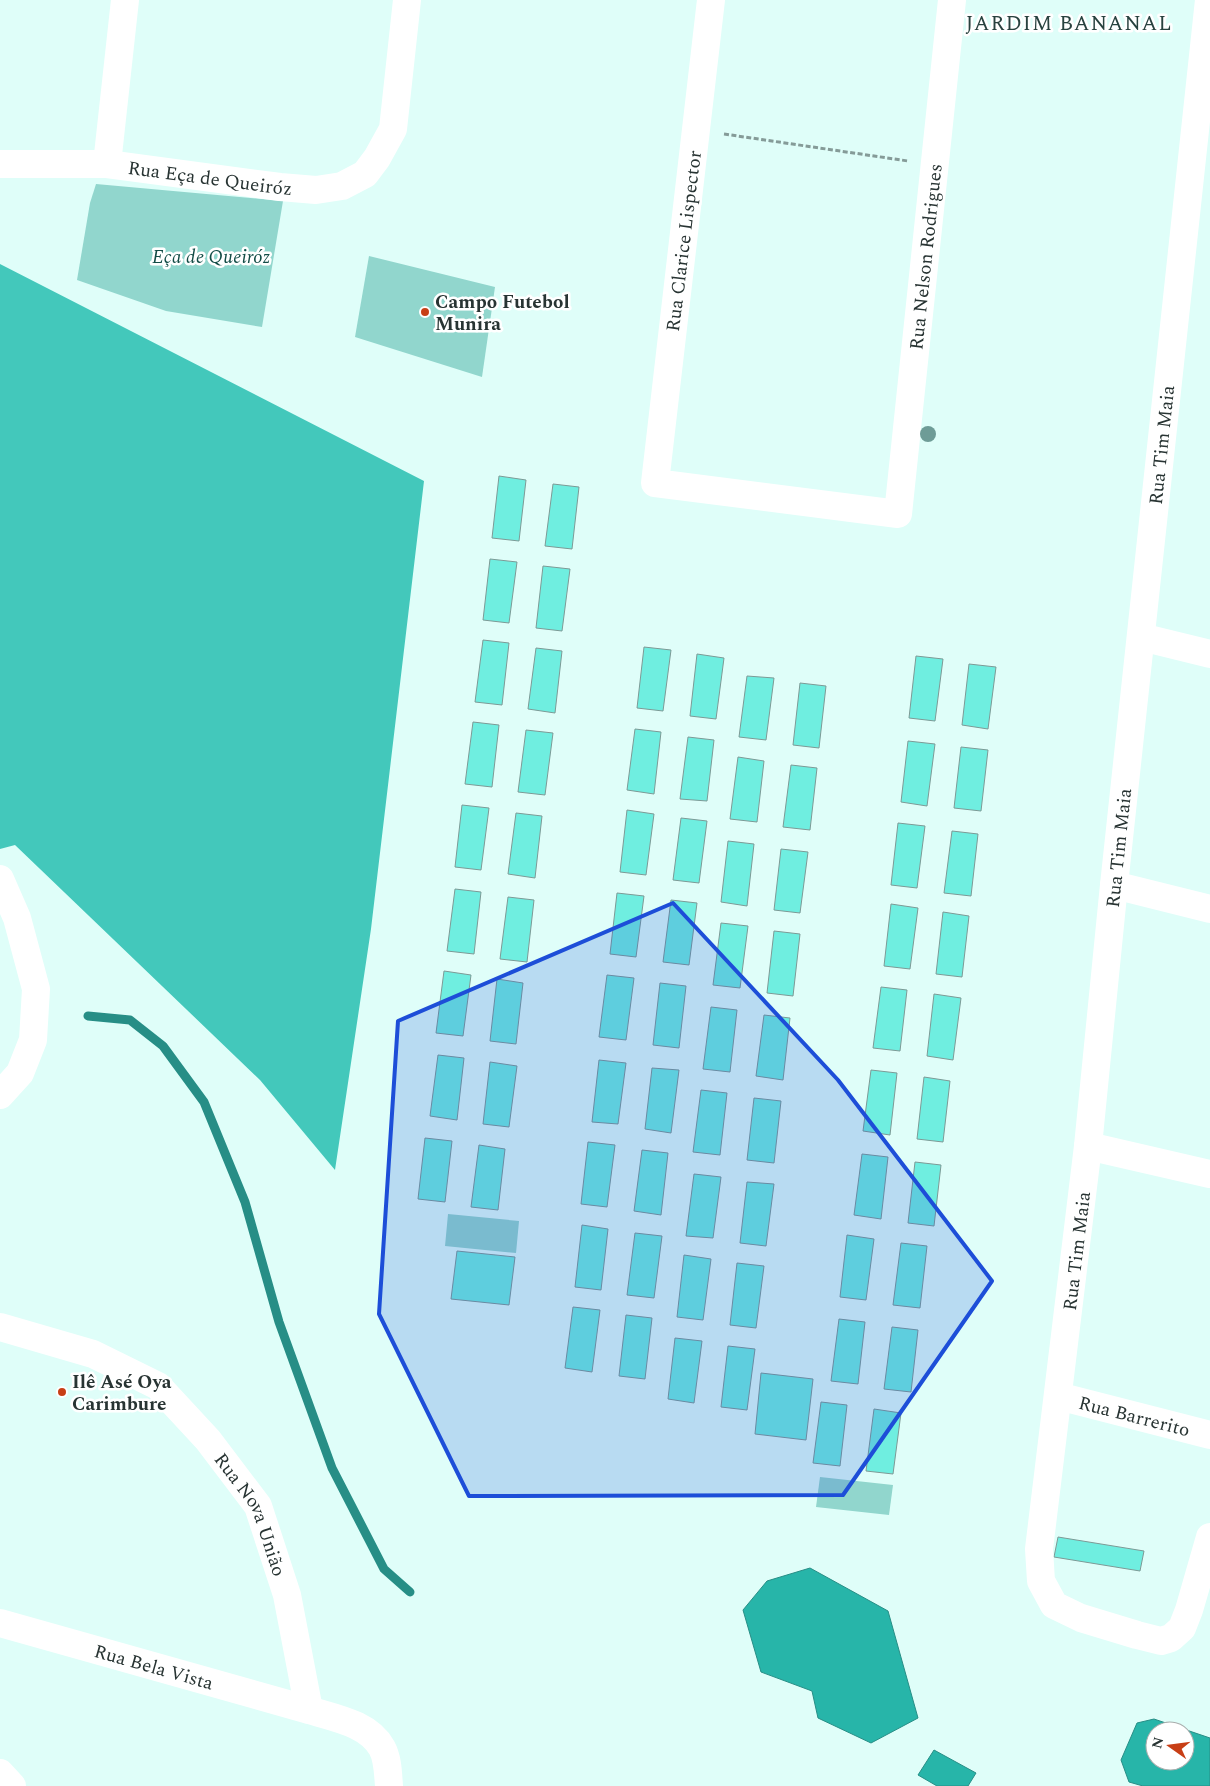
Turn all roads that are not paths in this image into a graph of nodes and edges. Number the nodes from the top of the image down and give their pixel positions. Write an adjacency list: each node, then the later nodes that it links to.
1 (125, 0): 7 (street)
2 (407, 0): 7 (street, Rua Eça de Queiróz)
3 (711, 0): 8 (street, Rua Clarice Lispector)
4 (952, 0): 8 (street, Rua Nelson Rodrigues)
5 (1209, 0): 9 (street, Rua Tim Maia)
6 (0, 164): 7 (street, Rua Eça de Queiróz)
7 (107, 164)
8 (898, 514)
9 (1141, 638): 10 (street); 12 (street, Rua Tim Maia)
10 (1210, 654)
11 (0, 879): 14 (street)
12 (1114, 885): 13 (street); 15 (street, Rua Tim Maia)
13 (1210, 909)
14 (0, 1095)
15 (1088, 1146): 16 (street); 18 (street, Rua Tim Maia)
16 (1210, 1174)
17 (0, 1326): 22 (street, Rua Nova União)
18 (1058, 1396): 19 (street, Rua Barrerito); 20 (street, Rua Tim Maia)
19 (1210, 1434)
20 (1210, 1537)
21 (0, 1624): 22 (street, Rua Bela Vista)
22 (309, 1710): 25 (street)
23 (0, 1773): 24 (street)
24 (12, 1786)
25 (389, 1786)

